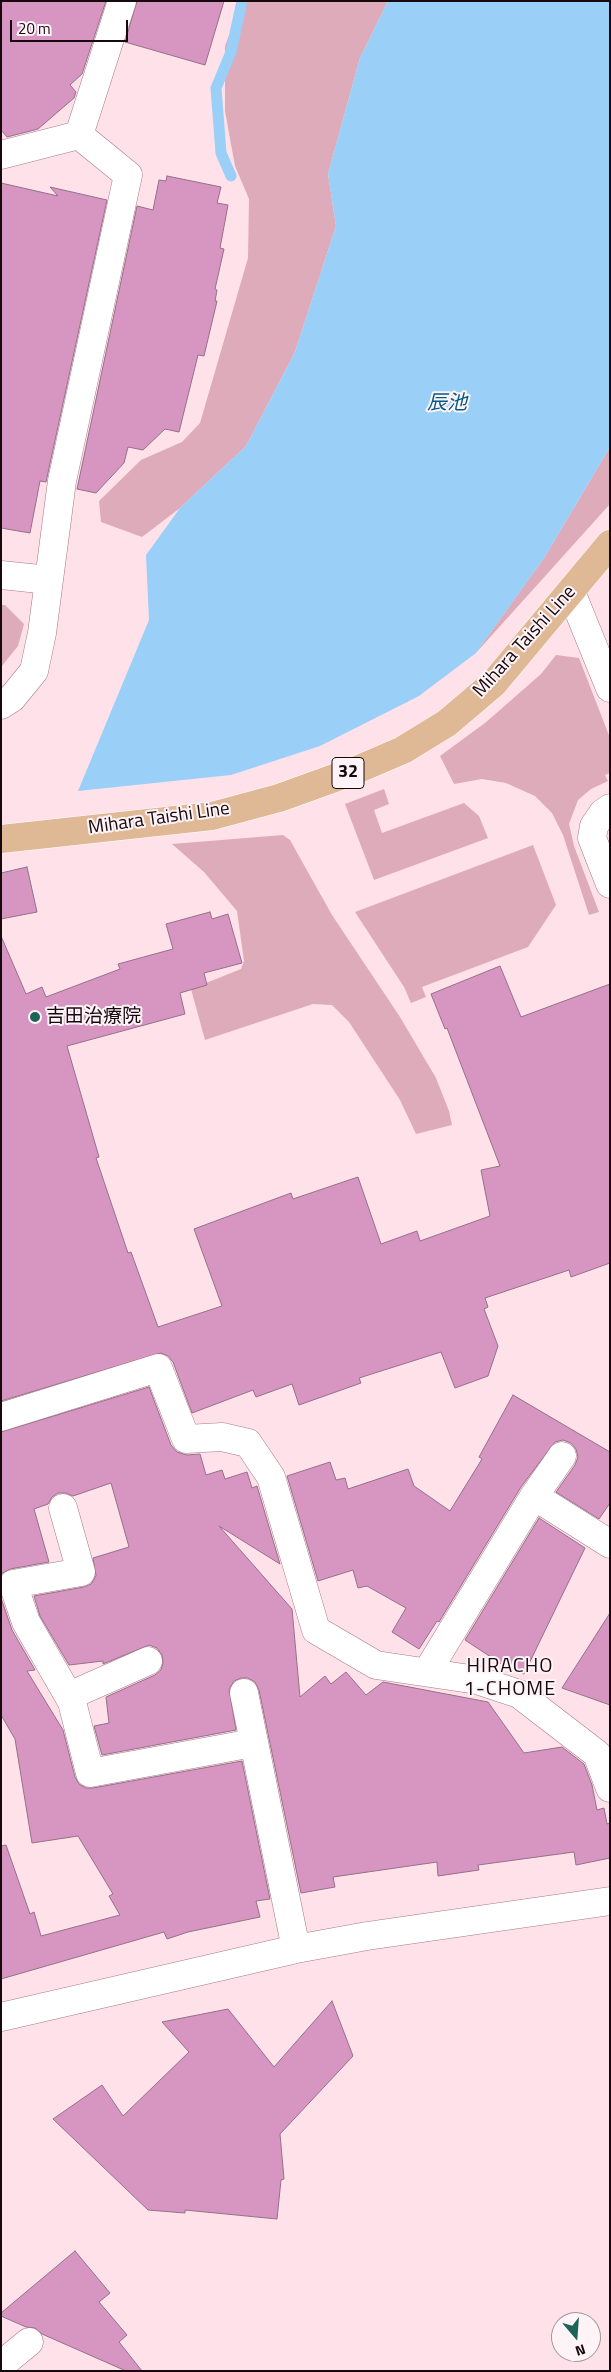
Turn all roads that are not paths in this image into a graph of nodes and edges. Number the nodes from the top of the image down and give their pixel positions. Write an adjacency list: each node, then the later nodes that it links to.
1 (122, 1): 2 (street)
2 (79, 135): 3 (street); 6 (street)
3 (1, 154)
4 (610, 544): 7 (main road, Mihara Taishi Line / 32)
5 (1, 575): 6 (street)
6 (49, 580): 9 (street)
7 (572, 592): 8 (street); 11 (main road, Mihara Taishi Line / 32)
8 (610, 688)
9 (1, 705)
10 (610, 808): 12 (street)
11 (1, 839)
12 (610, 884)
13 (1, 1417): 20 (street)
14 (562, 1456): 15 (street)
15 (534, 1496): 17 (street); 20 (street)
16 (63, 1508): 18 (street)
17 (610, 1544)
18 (7, 1585): 22 (street)
19 (148, 1662): 22 (street)
20 (427, 1672): 24 (street)
21 (244, 1692): 23 (street)
22 (73, 1705): 23 (street)
23 (253, 1743): 26 (street)
24 (610, 1788)
25 (610, 1901): 26 (street)
26 (296, 1950): 27 (street)
27 (1, 2017)
28 (29, 2342): 29 (street)
29 (1, 2365)

